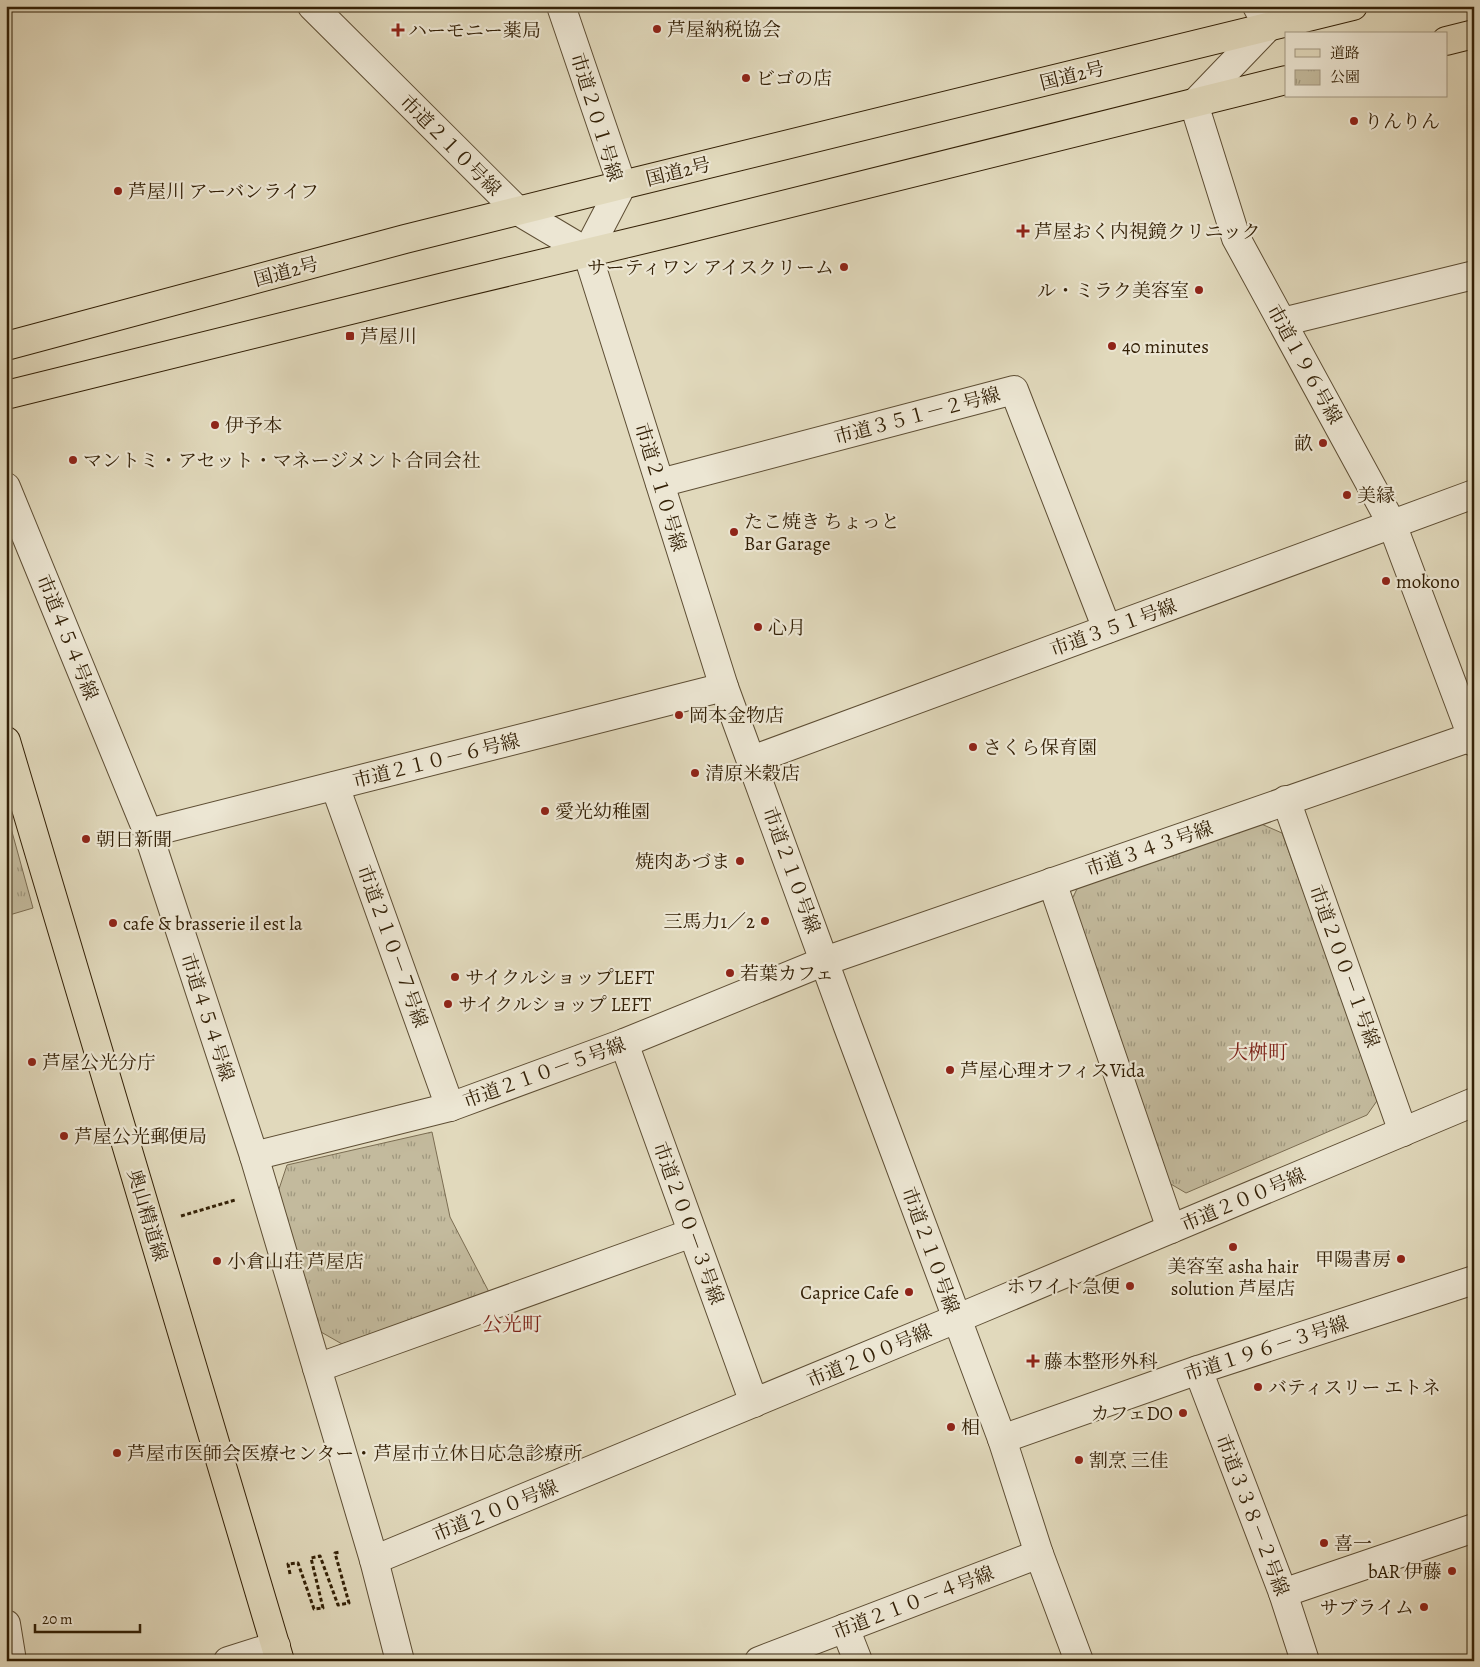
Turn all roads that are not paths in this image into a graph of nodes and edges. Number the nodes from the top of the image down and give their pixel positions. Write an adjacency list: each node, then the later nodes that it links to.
1 (312, 6): 10 (street, 市道２１０号線)
2 (1353, 6): 4 (main road, 国道2号)
3 (568, 8): 9 (street, 市道２０１号線)
4 (1262, 17): 8 (street); 9 (main road, 国道2号)
5 (1474, 34): 6 (main road)
6 (1448, 40)
7 (1285, 80): 8 (main road)
8 (1194, 104): 11 (main road); 13 (street, 市道１９６号線)
9 (622, 185): 10 (main road, 国道2号); 11 (street, 市道２０１号線)
10 (518, 211): 11 (street, 市道２１０号線); 14 (main road, 国道2号)
11 (587, 252): 15 (main road); 16 (street, 市道２１０号線)
12 (1474, 275): 13 (street)
13 (1282, 322): 19 (street, 市道１９６号線)
14 (6, 346)
15 (6, 395)
16 (660, 483): 20 (street, 市道３５１－２号線); 21 (street, 市道２１０号線)
17 (6, 486): 27 (street, 市道４５４号線)
18 (1474, 494): 19 (street, 市道３５１号線)
19 (1392, 524): 20 (street, 市道３５１号線); 22 (street, 市道１９６号線)
20 (1107, 629): 24 (street, 市道３５１号線)
21 (724, 687): 24 (street, 市道２１０号線); 25 (street, 市道２１０－６号線)
22 (1473, 738): 26 (street, 市道３４３号線)
23 (6, 740): 49 (main road, 奥山精道線)
24 (752, 760): 29 (street, 市道２１０号線)
25 (335, 786): 27 (street, 市道２１０－６号線); 32 (street, 市道２１０－７号線)
26 (1286, 800): 28 (street, 市道３４３号線); 33 (street, 市道２００－１号線)
27 (148, 833): 34 (street, 市道４５４号線)
28 (1052, 882): 29 (street, 市道３４３号線); 35 (street)
29 (825, 961): 30 (street, 市道２１０－５号線); 38 (street, 市道２１０号線)
30 (624, 1043): 32 (street, 市道２１０－５号線); 36 (street, 市道２００－３号線)
31 (1474, 1102): 33 (street, 市道２００号線)
32 (450, 1106): 34 (street, 市道２１０－５号線)
33 (1403, 1132): 35 (street, 市道２００号線)
34 (254, 1156): 39 (street, 市道４５４号線)
35 (1171, 1229): 38 (street, 市道２００号線)
36 (692, 1233): 39 (street); 41 (street, 市道２００－３号線)
37 (1474, 1280): 40 (street, 市道１９６－３号線)
38 (956, 1319): 41 (street, 市道２００号線); 42 (street, 市道２１０号線)
39 (317, 1368): 45 (street, 市道４５４号線)
40 (1198, 1370): 42 (street, 市道１９６－３号線); 46 (street, 市道３３８－２号線)
41 (754, 1403): 45 (street, 市道２００号線)
42 (1002, 1439): 44 (street, 市道２１０号線)
43 (1474, 1528): 46 (street)
44 (1038, 1554): 48 (street, 市道２１０－４号線); 55 (street, 市道２１０号線)
45 (374, 1560): 52 (street, 市道４５４号線)
46 (1283, 1593): 56 (street, 市道３３８－２号線)
47 (6, 1624): 50 (street)
48 (844, 1628): 53 (street, 市道２１０－４号線); 54 (street)
49 (278, 1654): 51 (street)
50 (12, 1661)
51 (228, 1661)
52 (400, 1661)
53 (759, 1661)
54 (858, 1661)
55 (1079, 1661)
56 (1305, 1661)

